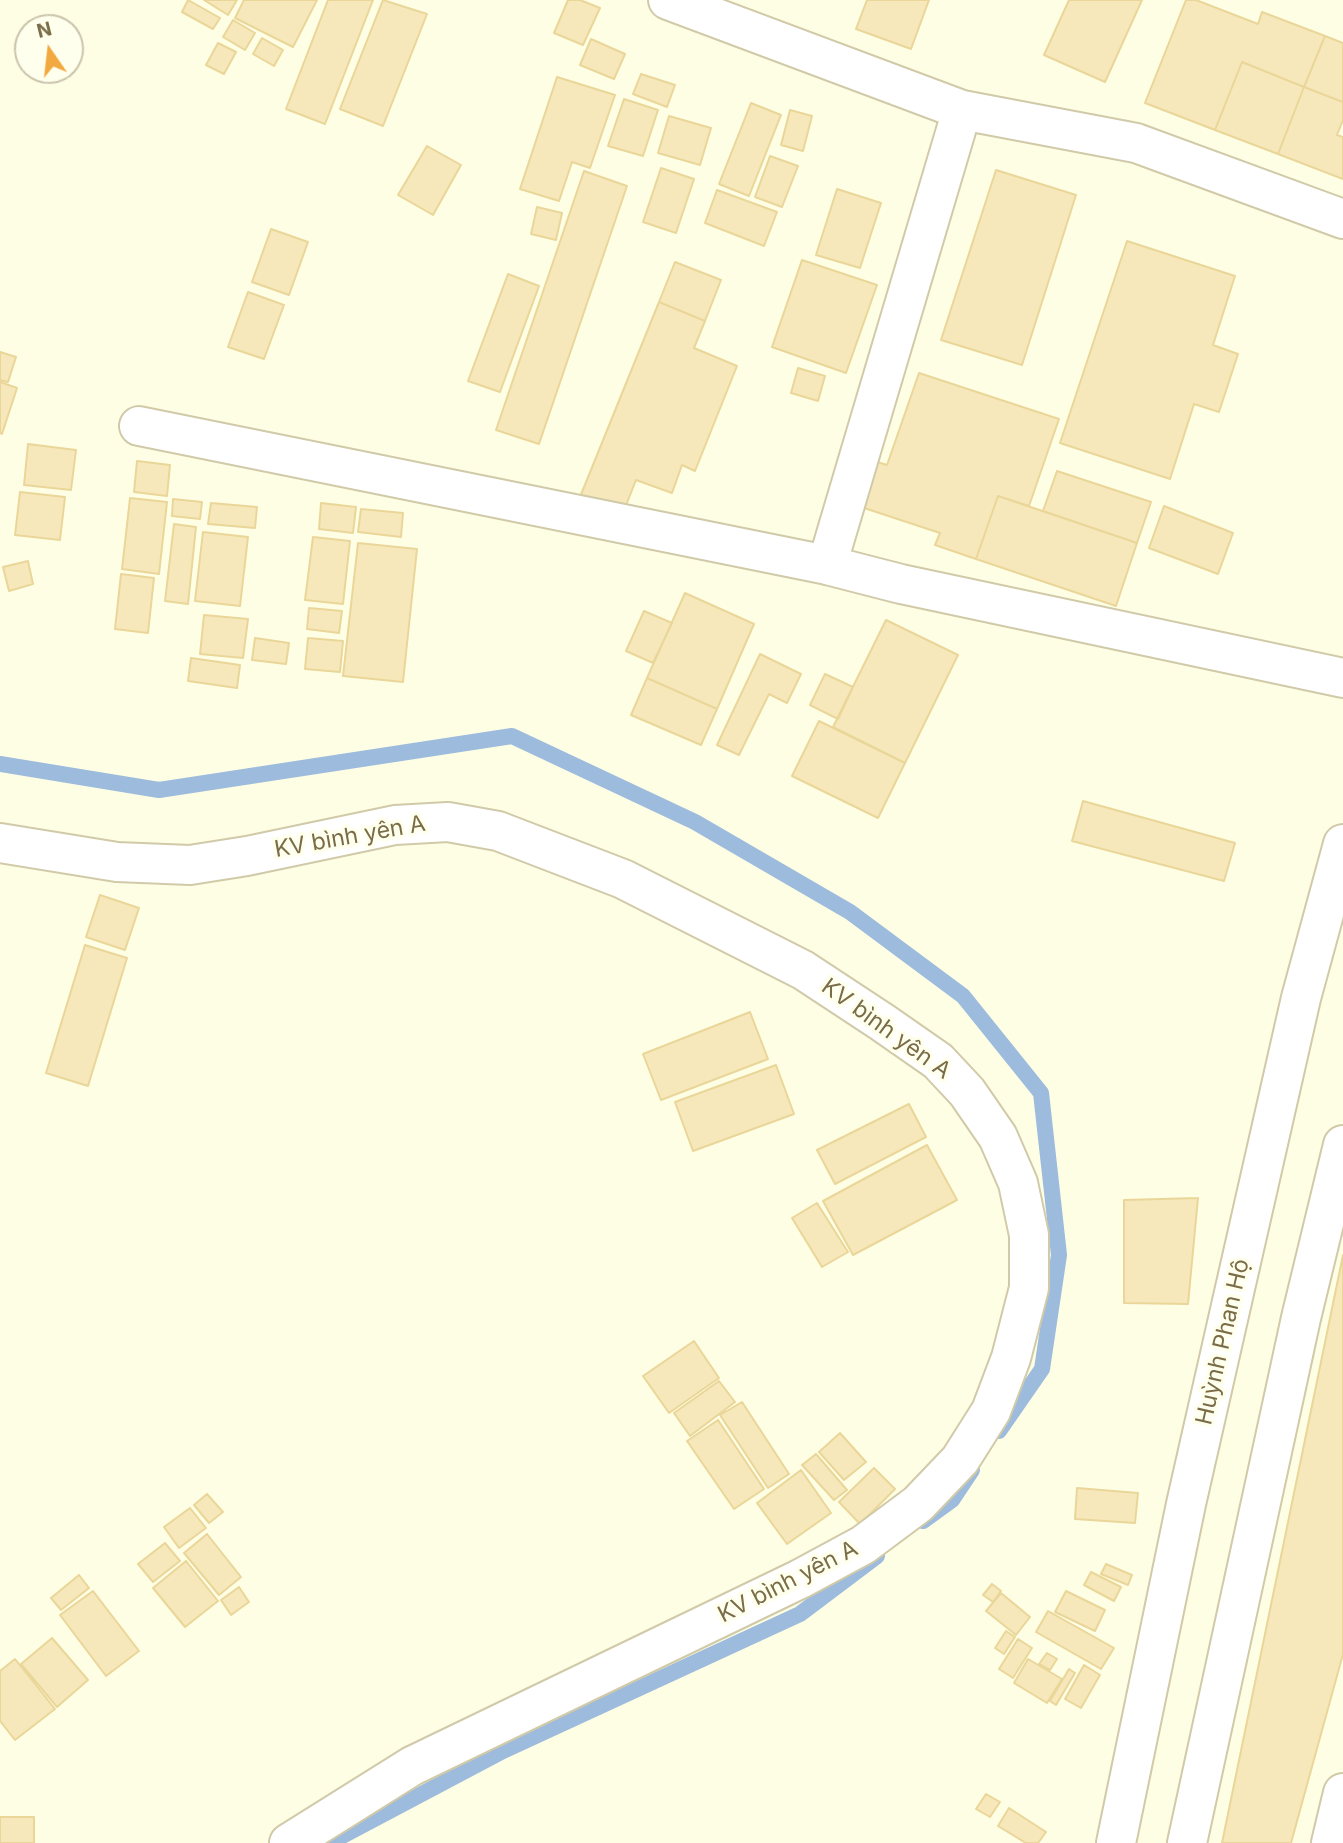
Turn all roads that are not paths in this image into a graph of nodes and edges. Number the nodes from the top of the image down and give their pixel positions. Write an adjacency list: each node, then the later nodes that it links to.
1 (668, 0): 2 (street)
2 (962, 110): 3 (street); 5 (street)
3 (1343, 219)
4 (139, 426): 5 (street)
5 (827, 565): 6 (street)
6 (1343, 678)
7 (0, 843): 11 (street, KV bình yên A)
8 (1343, 844): 12 (street, Huỳnh Phan Hộ)
9 (1343, 1145): 13 (street)
10 (1343, 1793): 14 (street)
11 (289, 1843)
12 (1116, 1843)
13 (1187, 1843)
14 (1331, 1843)

